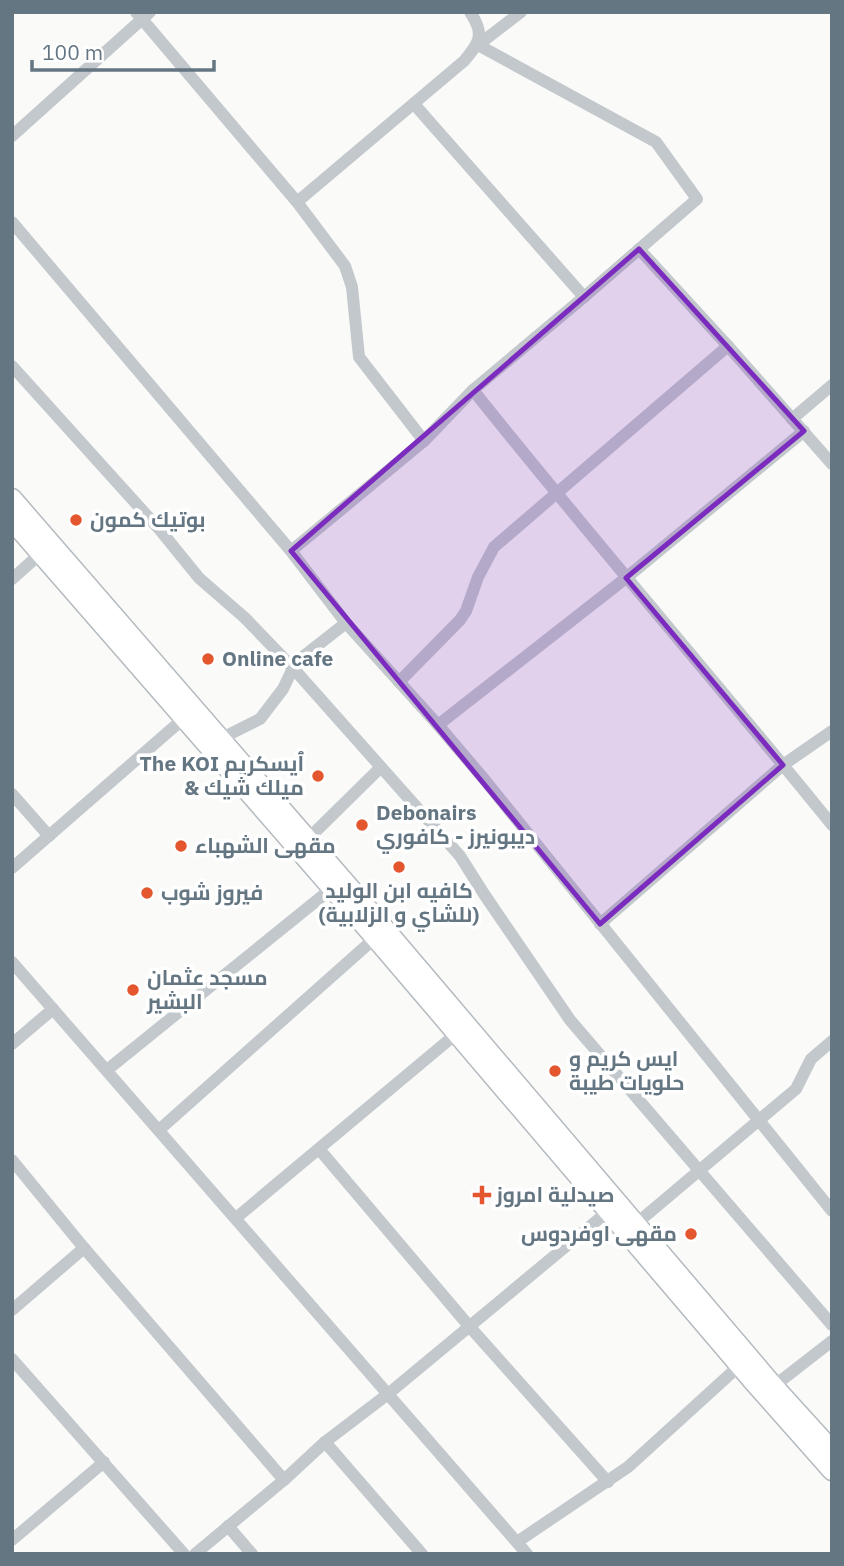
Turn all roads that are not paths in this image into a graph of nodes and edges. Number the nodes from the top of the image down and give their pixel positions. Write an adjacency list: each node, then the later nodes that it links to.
1 (470, 12): 4 (street)
2 (521, 12): 4 (street)
3 (143, 15): 6 (street); 7 (street)
4 (478, 45): 5 (street); 9 (street)
5 (414, 104): 7 (street); 10 (street)
6 (12, 136)
7 (297, 202): 17 (street)
8 (12, 222): 22 (street)
9 (639, 249): 10 (street); 11 (street)
10 (584, 297): 14 (street)
11 (728, 346): 15 (street); 19 (street)
12 (12, 366): 27 (street)
13 (832, 385): 15 (street)
14 (473, 390): 17 (street); 19 (street)
15 (792, 419): 16 (street)
16 (804, 432): 18 (street); 24 (street)
17 (424, 441): 22 (street)
18 (832, 464)
19 (555, 493): 24 (street); 28 (street)
20 (12, 498): 30 (street)
21 (12, 521): 23 (street)
22 (291, 551): 26 (street)
23 (40, 554): 25 (street); 29 (street)
24 (626, 578): 31 (street); 34 (street)
25 (12, 579)
26 (346, 623): 27 (street); 28 (street)
27 (293, 668): 33 (street); 35 (street)
28 (399, 682): 31 (street)
29 (183, 719): 30 (street); 38 (street); 41 (street)
30 (204, 720): 33 (street)
31 (438, 724): 43 (street)
32 (832, 731): 34 (street)
33 (220, 739): 39 (street)
34 (783, 765): 37 (street); 43 (street)
35 (380, 768): 39 (street); 55 (street)
36 (12, 794): 38 (street)
37 (832, 825)
38 (49, 836): 40 (street)
39 (308, 839): 42 (street)
40 (12, 868)
41 (331, 889): 42 (street); 44 (street); 50 (street)
42 (353, 891): 56 (street)
43 (600, 923): 51 (street)
44 (375, 938): 47 (street); 52 (street)
45 (12, 962): 46 (street)
46 (53, 1009): 49 (street); 50 (street)
47 (456, 1034): 53 (street); 56 (street)
48 (832, 1041): 51 (street)
49 (12, 1044)
50 (107, 1070): 52 (street)
51 (759, 1120): 55 (street); 57 (street)
52 (159, 1130): 58 (street)
53 (319, 1149): 58 (street); 63 (street)
54 (12, 1160): 60 (street)
55 (699, 1171): 59 (street); 62 (street)
56 (613, 1207): 59 (street); 63 (street); 66 (street)
57 (832, 1211)
58 (236, 1218): 68 (street)
59 (637, 1223): 67 (street)
60 (84, 1248): 61 (street); 73 (street)
61 (12, 1310)
62 (832, 1325)
63 (469, 1326): 68 (street); 74 (street)
64 (832, 1341): 67 (street)
65 (12, 1359): 71 (street)
66 (740, 1366): 72 (street); 74 (street)
67 (775, 1385): 70 (street)
68 (388, 1394): 69 (street); 77 (street)
69 (325, 1442): 73 (street); 81 (street)
70 (832, 1450)
71 (104, 1462): 76 (street); 78 (street)
72 (832, 1471)
73 (284, 1480): 75 (street)
74 (608, 1482): 77 (street)
75 (228, 1526): 79 (street); 80 (street)
76 (12, 1540)
77 (517, 1542): 82 (street)
78 (184, 1554)
79 (195, 1554)
80 (252, 1554)
81 (422, 1554)
82 (527, 1554)

